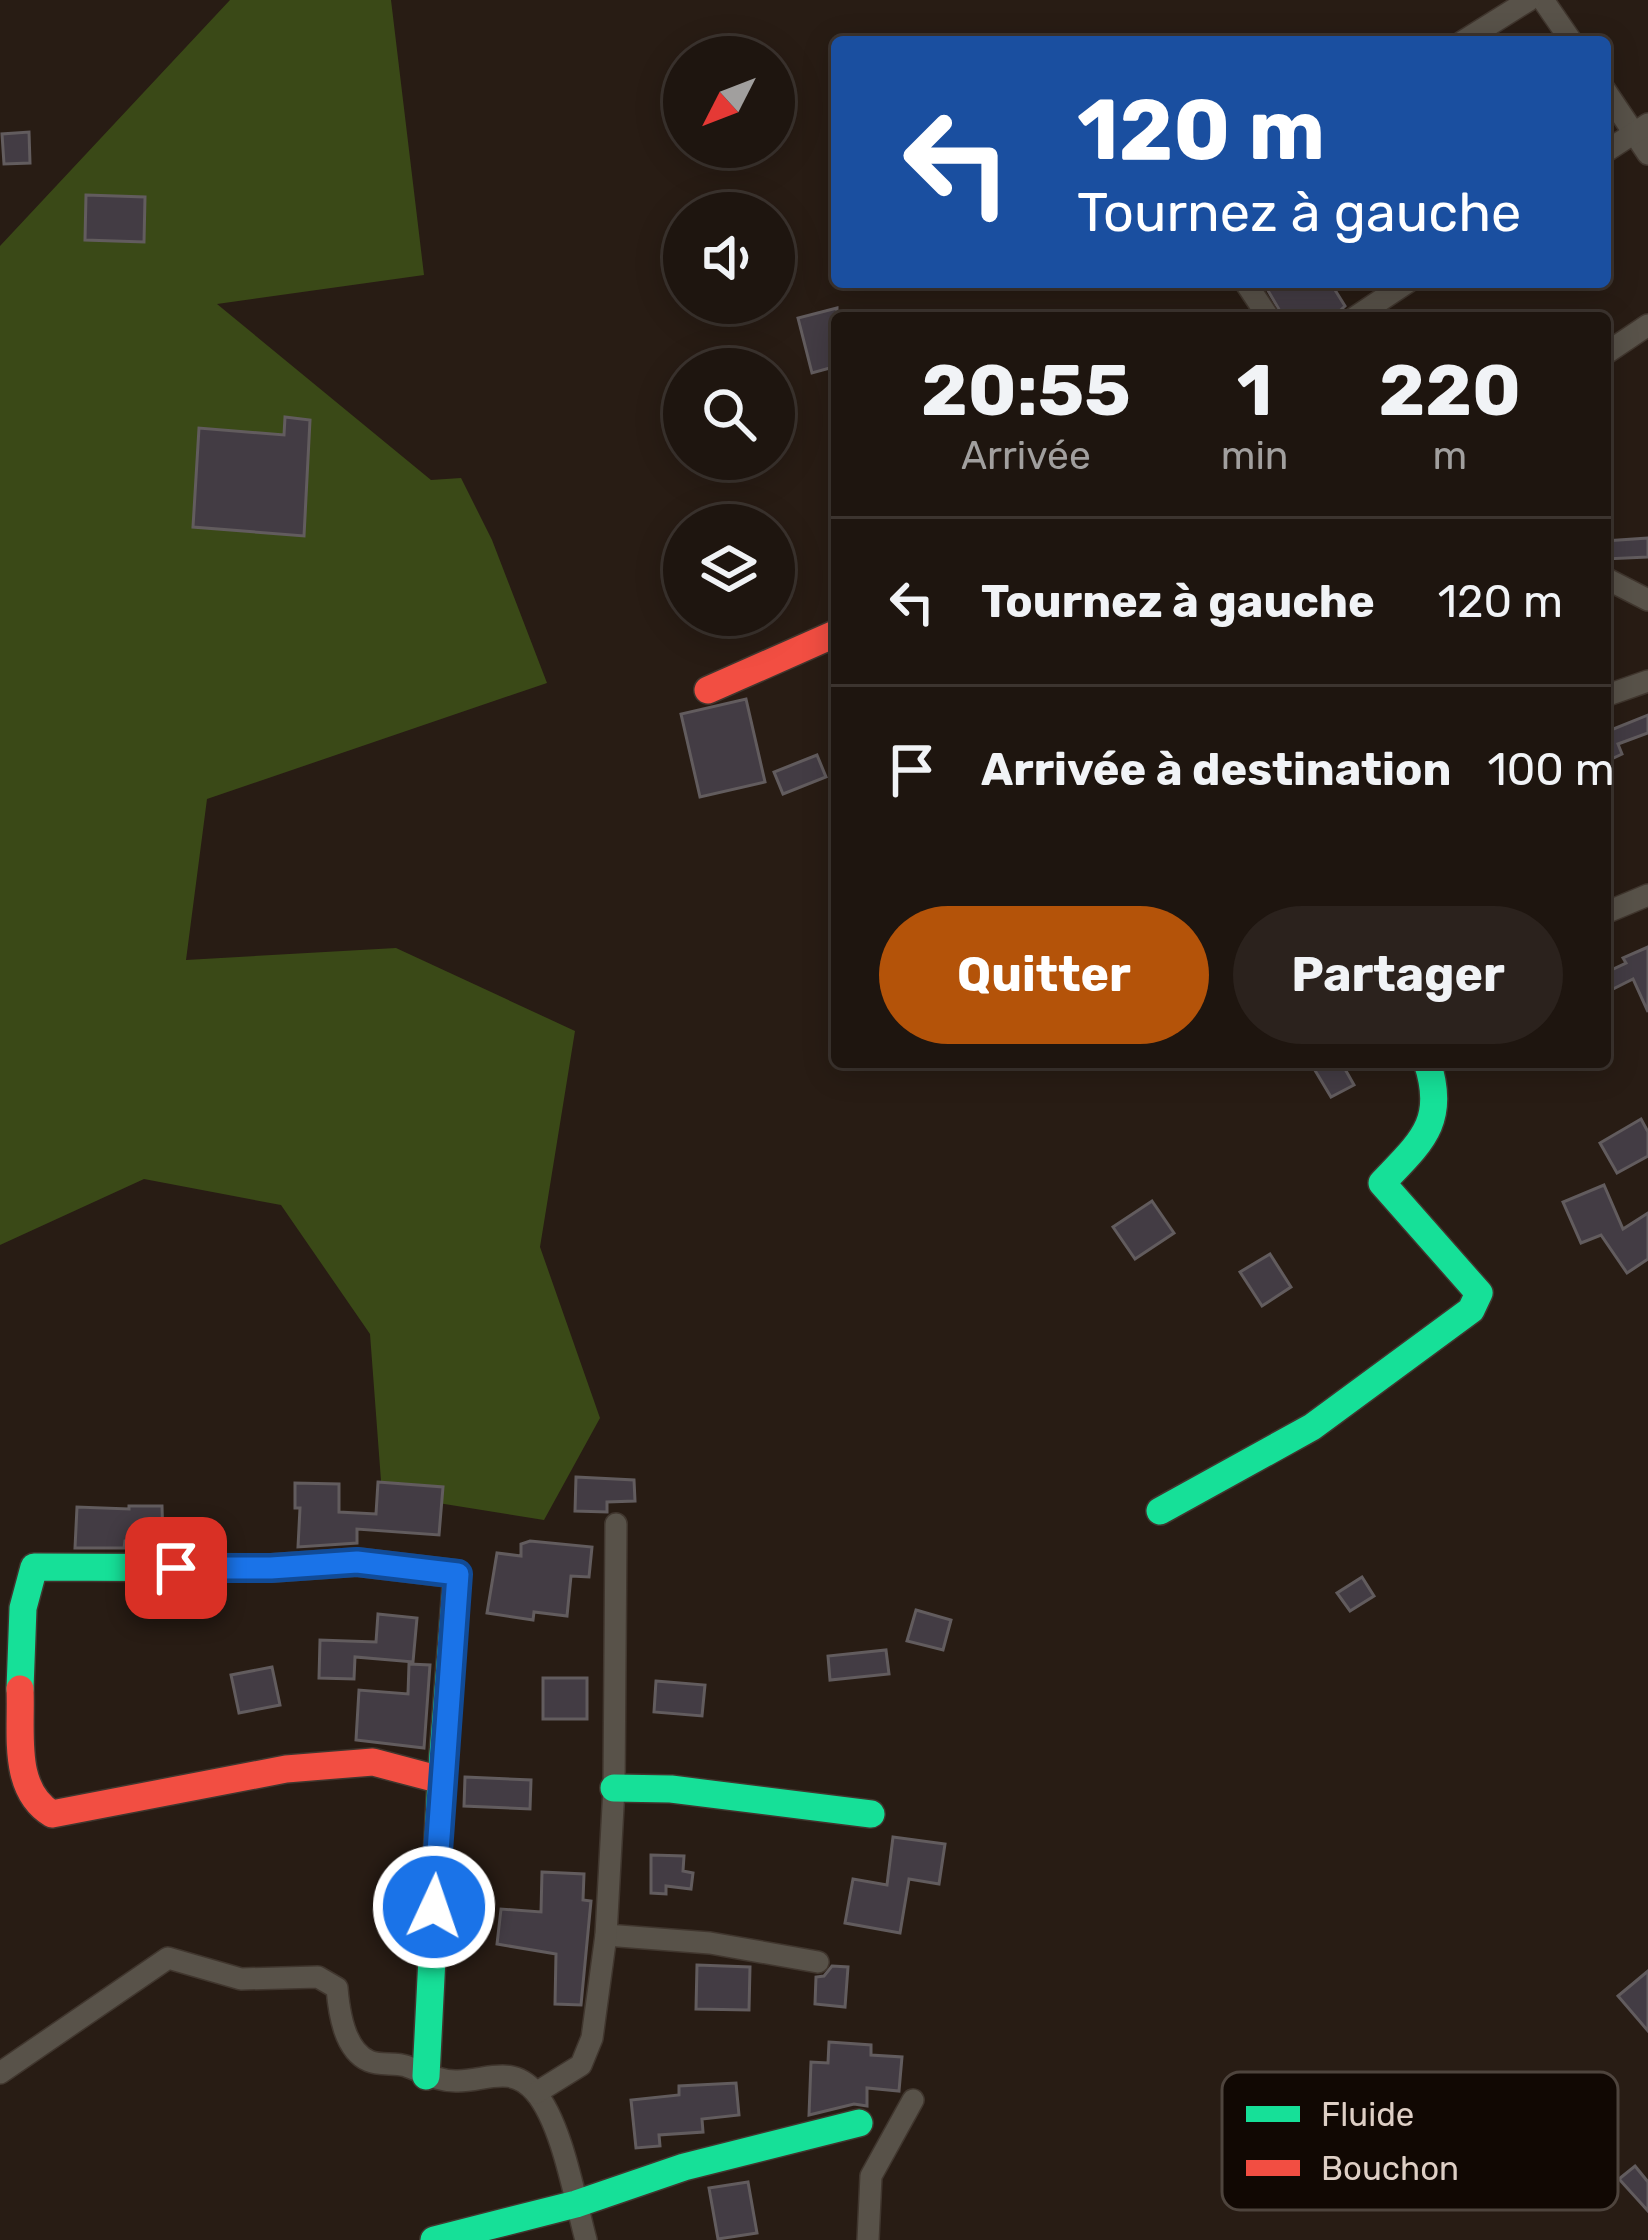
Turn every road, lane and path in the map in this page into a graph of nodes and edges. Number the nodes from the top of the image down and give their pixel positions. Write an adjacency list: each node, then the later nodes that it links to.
1 (1529, 0): 3 (street)
2 (1543, 0): 4 (street)
3 (1472, 36)
4 (1568, 36)
5 (1611, 96): 6 (street)
6 (1641, 128): 7 (street); 8 (street)
7 (1611, 148)
8 (1648, 154)
9 (1399, 288): 10 (street)
10 (1363, 312)
11 (1648, 325): 12 (street)
12 (1611, 350)
13 (1611, 581): 14 (street)
14 (1648, 600)
15 (831, 636): 17 (street)
16 (1648, 681): 18 (street)
17 (708, 690)
18 (1611, 694)
19 (1648, 895): 20 (street)
20 (1611, 910)
21 (1429, 1068): 22 (street)
22 (1160, 1511)
23 (616, 1524): 25 (street)
24 (441, 1780): 24 (street); 30 (street)
25 (614, 1788): 26 (street); 27 (street)
26 (871, 1814)
27 (606, 1935): 28 (street); 31 (street)
28 (818, 1962)
29 (0, 2073): 30 (street)
30 (426, 2076): 31 (street)
31 (536, 2093): 34 (street)
32 (913, 2100): 37 (street)
33 (859, 2123): 34 (street)
34 (576, 2204): 35 (street); 36 (street)
35 (434, 2240)
36 (586, 2240)
37 (868, 2240)

